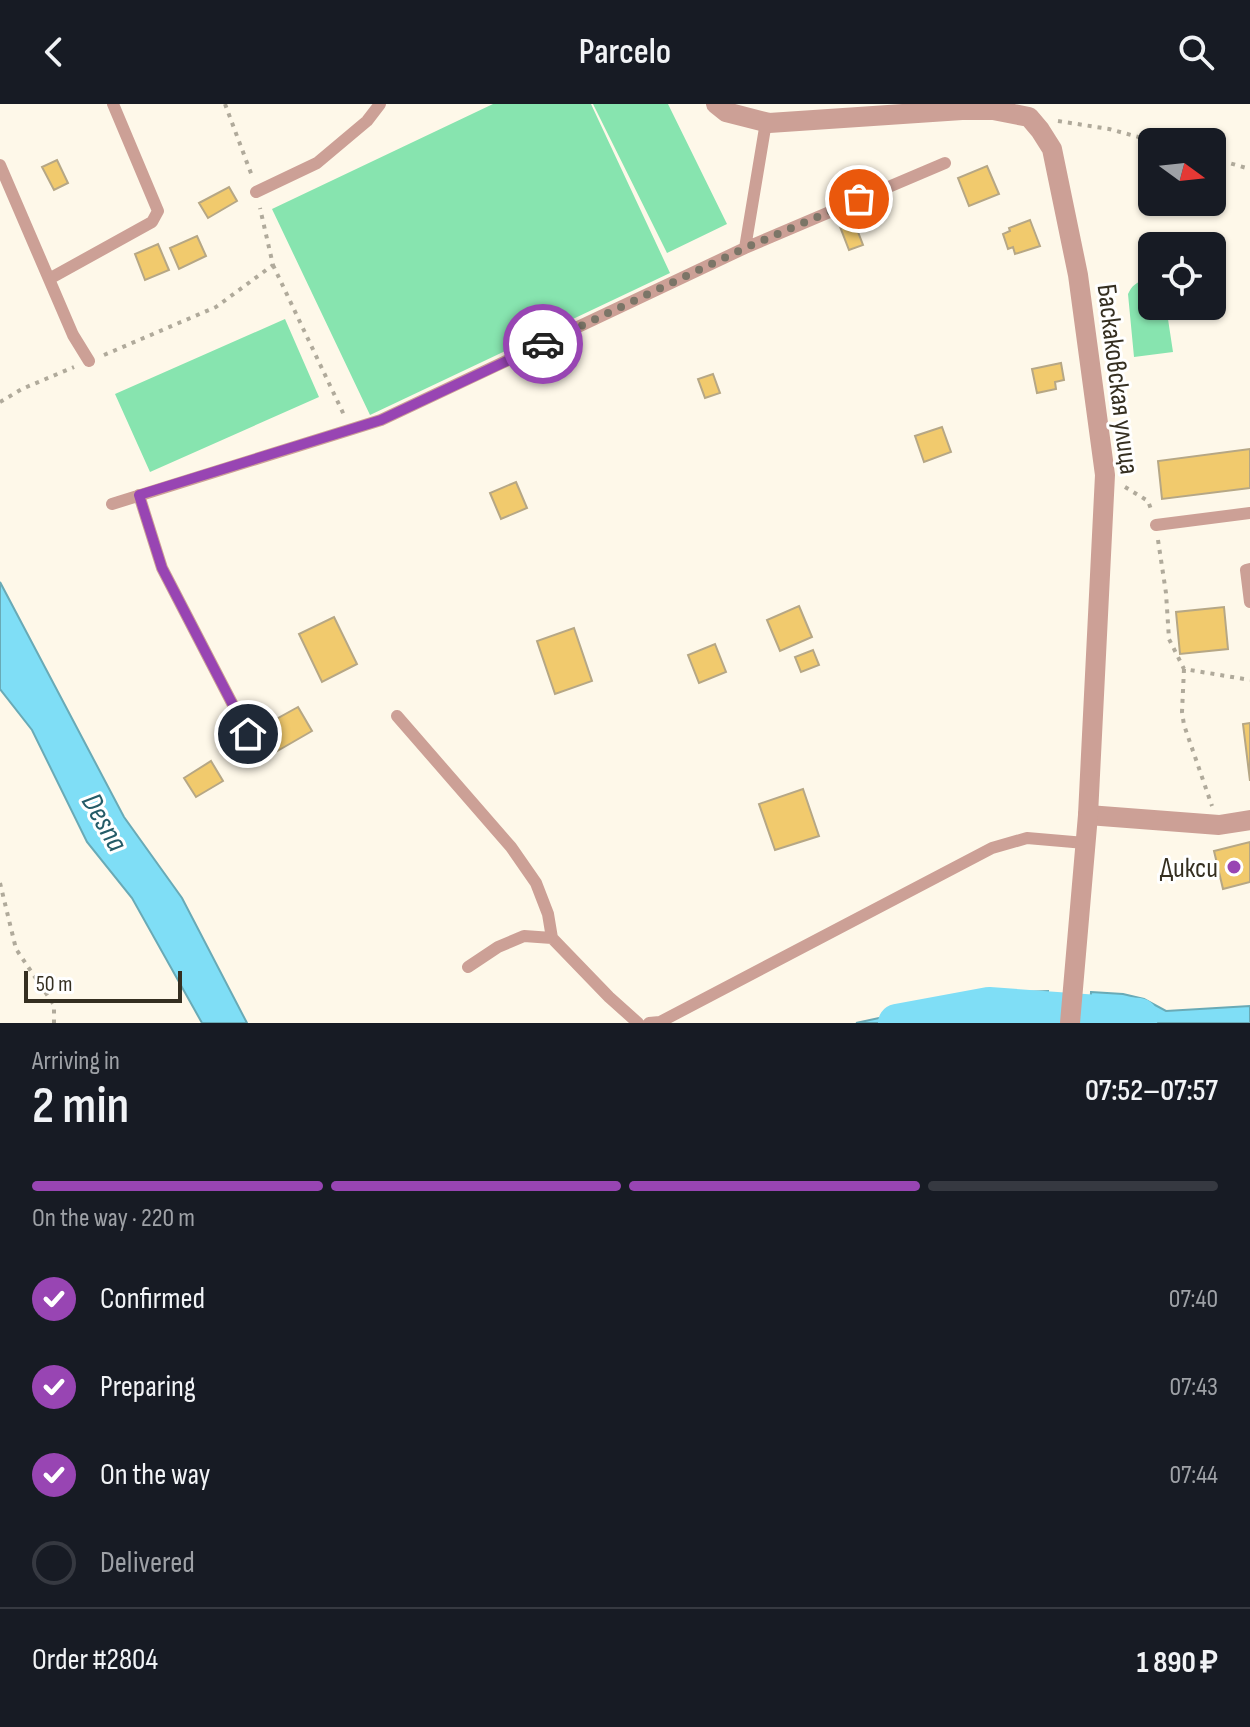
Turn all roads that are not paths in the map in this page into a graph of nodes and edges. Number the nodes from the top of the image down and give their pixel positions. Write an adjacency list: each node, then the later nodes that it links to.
1 (113, 104): 9 (lane)
2 (380, 104): 7 (lane)
3 (716, 104): 4 (street)
4 (766, 122): 8 (lane); 19 (street, Баскаковская улица)
5 (945, 163): 8 (lane)
6 (0, 165): 9 (lane)
7 (256, 192)
8 (745, 248): 11 (lane)
9 (49, 279): 10 (lane)
10 (89, 361)
11 (139, 495): 12 (lane); 18 (lane)
12 (112, 504)
13 (1250, 513): 14 (lane)
14 (1156, 525)
15 (1250, 569): 16 (lane)
16 (1250, 602)
17 (397, 716): 22 (lane)
18 (248, 734)
19 (1088, 815): 20 (street); 21 (street, Баскаковская улица)
20 (1250, 820)
21 (1085, 843): 25 (lane); 26 (street, Баскаковская улица)
22 (552, 938): 23 (lane); 24 (lane)
23 (468, 967)
24 (638, 1023)
25 (649, 1023)
26 (1070, 1023)

